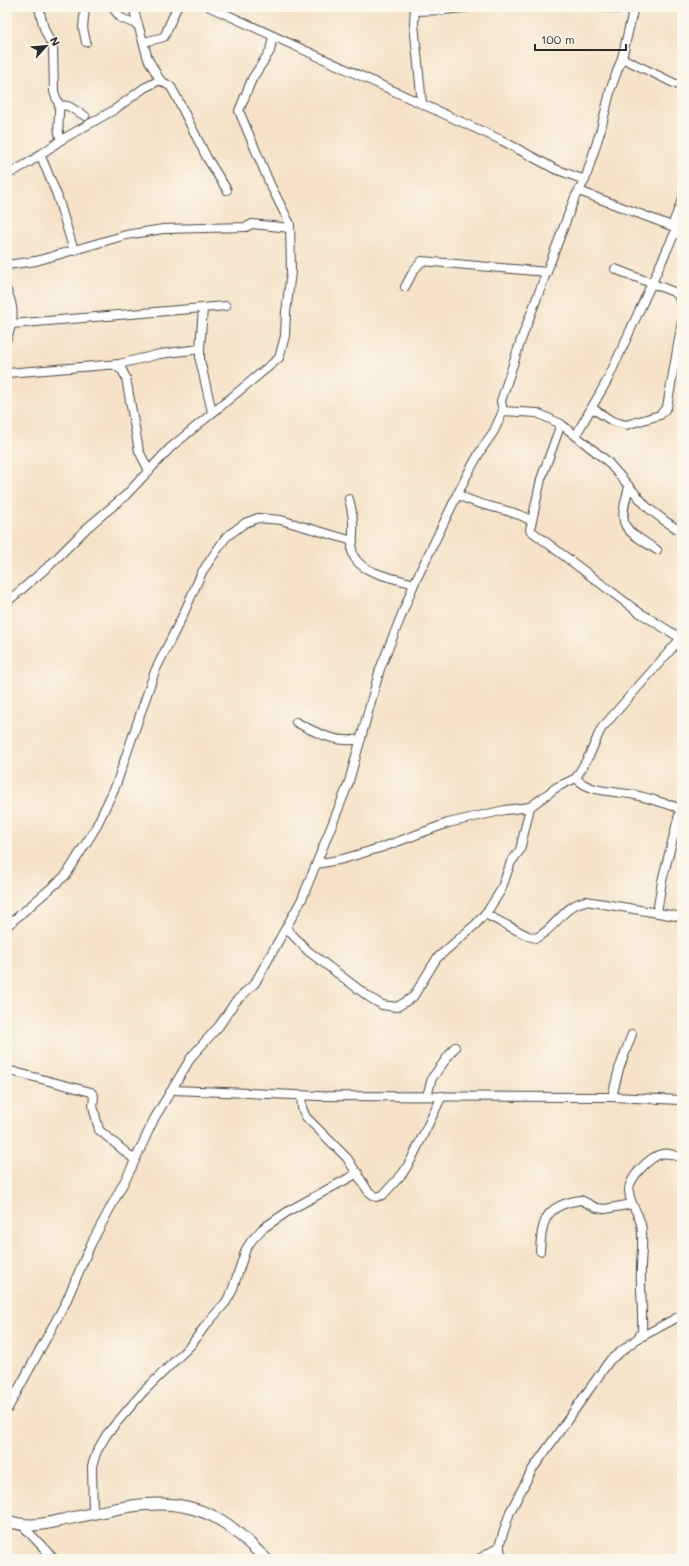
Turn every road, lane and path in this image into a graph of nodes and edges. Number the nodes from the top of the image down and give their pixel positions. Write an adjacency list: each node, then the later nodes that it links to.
1 (39, 7): 20 (street)
2 (84, 7): 14 (street)
3 (112, 7): 12 (street)
4 (133, 7): 12 (street)
5 (177, 7): 15 (street)
6 (210, 7): 13 (street)
7 (470, 7): 11 (street)
8 (605, 7): 9 (street)
9 (630, 7)
10 (634, 7): 16 (street)
11 (415, 9): 19 (street)
12 (138, 25): 15 (street)
13 (272, 36): 19 (street); 29 (street)
14 (86, 42)
15 (144, 42): 17 (street)
16 (622, 58): 18 (street); 25 (street)
17 (160, 80): 22 (street); 26 (street)
18 (682, 87)
19 (422, 104): 25 (street)
20 (58, 105): 21 (street); 22 (street)
21 (85, 116)
22 (61, 140): 23 (street)
23 (40, 154): 24 (street); 31 (street)
24 (7, 175)
25 (584, 180): 27 (street)
26 (227, 190)
27 (579, 191): 30 (street); 34 (street)
28 (682, 200): 30 (street)
29 (290, 228): 31 (street); 49 (street)
30 (677, 228): 35 (street)
31 (74, 251): 32 (street)
32 (7, 266)
33 (615, 269): 35 (street)
34 (547, 272): 36 (street); 48 (street)
35 (653, 283): 38 (street); 47 (street)
36 (405, 287)
37 (7, 291): 42 (street)
38 (682, 305)
39 (226, 306): 40 (street)
40 (203, 308): 42 (street); 44 (street)
41 (682, 322): 47 (street)
42 (12, 324): 43 (street)
43 (7, 338)
44 (200, 349): 45 (street); 49 (street)
45 (114, 365): 46 (street); 52 (street)
46 (7, 372)
47 (592, 408): 51 (street)
48 (502, 410): 50 (street); 54 (street)
49 (212, 412): 52 (street)
50 (562, 424): 51 (street); 56 (street)
51 (576, 435): 53 (street)
52 (149, 471): 61 (street)
53 (629, 487): 57 (street); 59 (street)
54 (458, 494): 56 (street); 60 (street)
55 (350, 499): 58 (street)
56 (530, 520): 62 (street)
57 (682, 532)
58 (353, 541): 60 (street); 72 (street)
59 (657, 550)
60 (414, 584): 64 (street)
61 (7, 602)
62 (682, 638): 65 (street)
63 (296, 722): 64 (street)
64 (361, 739): 68 (street)
65 (576, 778): 66 (street); 67 (street)
66 (530, 807): 68 (street); 70 (street)
67 (681, 816): 69 (street)
68 (317, 864): 73 (street)
69 (657, 913): 70 (street); 71 (street)
70 (485, 914): 73 (street)
71 (682, 917)
72 (7, 926)
73 (286, 928): 77 (street)
74 (632, 1034): 81 (street)
75 (455, 1046): 79 (street)
76 (7, 1070): 84 (street)
77 (173, 1090): 78 (street); 84 (street)
78 (301, 1095): 79 (street); 85 (street)
79 (427, 1096): 80 (street)
80 (442, 1096): 81 (street); 85 (street)
81 (612, 1097): 82 (street)
82 (682, 1100)
83 (682, 1158): 86 (street)
84 (135, 1160): 90 (street)
85 (358, 1173): 91 (street)
86 (632, 1204): 87 (street); 89 (street)
87 (540, 1251)
88 (682, 1315): 89 (street)
89 (638, 1338): 94 (street)
90 (7, 1410)
91 (93, 1514): 93 (main road); 96 (main road)
92 (7, 1521): 93 (main road)
93 (24, 1526): 95 (street)
94 (499, 1547): 97 (street); 98 (street)
95 (54, 1559)
96 (266, 1559)
97 (479, 1559)
98 (506, 1559)

